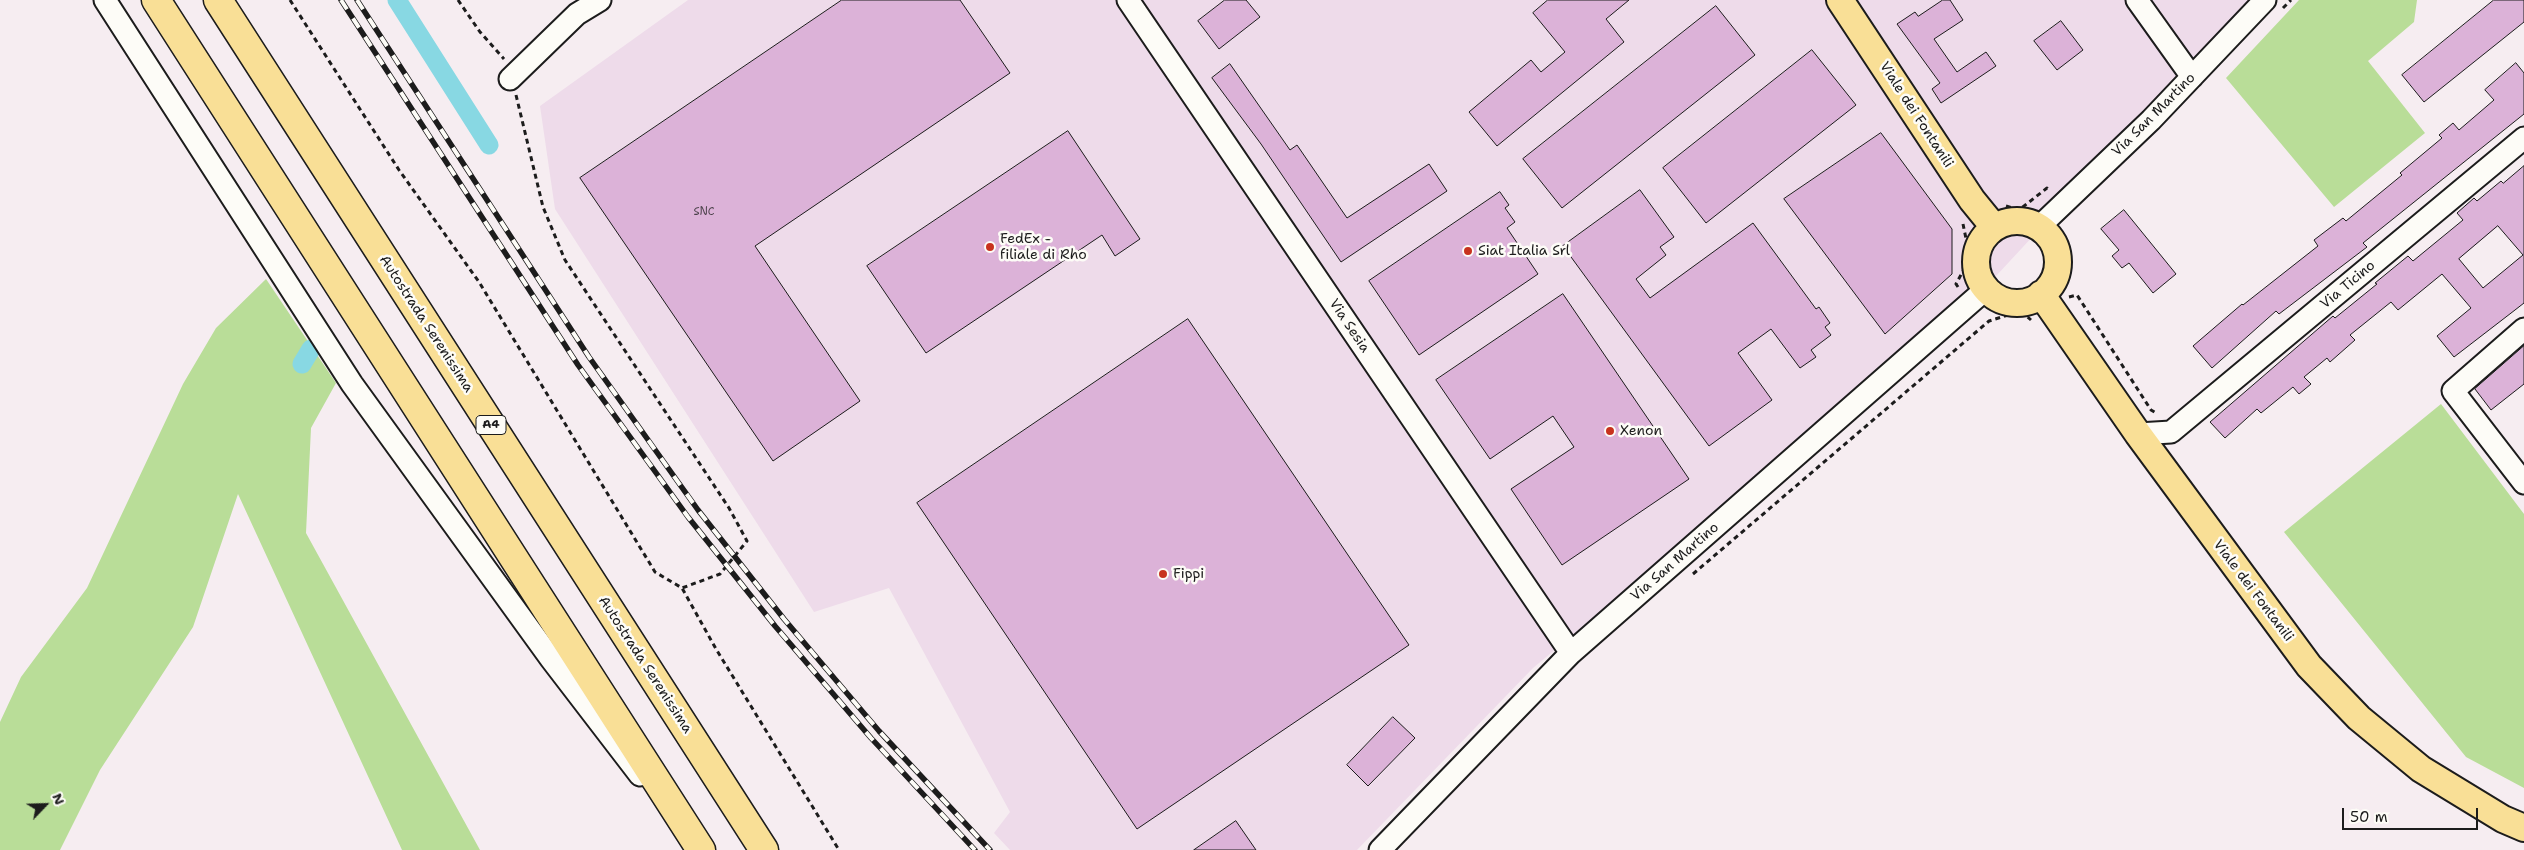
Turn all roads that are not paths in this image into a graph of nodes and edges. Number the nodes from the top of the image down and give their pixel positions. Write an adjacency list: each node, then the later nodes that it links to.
1 (105, 0): 23 (street)
2 (156, 0): 24 (highway)
3 (218, 0): 25 (highway, Autostrada Serenissima / A4)
4 (600, 0): 10 (street)
5 (1128, 0): 21 (street, Via Sesia)
6 (1840, 0): 12 (main road, Viale dei Fontanili)
7 (2137, 0): 9 (street)
8 (2265, 0): 9 (street, Via San Martino)
9 (2192, 77): 13 (street, Via San Martino)
10 (510, 79)
11 (2524, 138): 17 (street, Via Ticino)
12 (1998, 216): 13 (main road); 15 (main road)
13 (2039, 227): 14 (main road)
14 (2042, 294): 15 (main road); 18 (main road, Viale dei Fontanili)
15 (1978, 296): 21 (street, Via San Martino)
16 (2524, 329): 20 (street)
17 (2176, 428): 18 (street); 19 (street)
18 (2138, 434): 19 (main road, Viale dei Fontanili)
19 (2163, 469): 22 (main road, Viale dei Fontanili)
20 (2524, 483)
21 (1571, 653): 26 (street, Via San Martino)
22 (2524, 828)
23 (696, 850)
24 (701, 850)
25 (764, 850)
26 (1380, 850)

